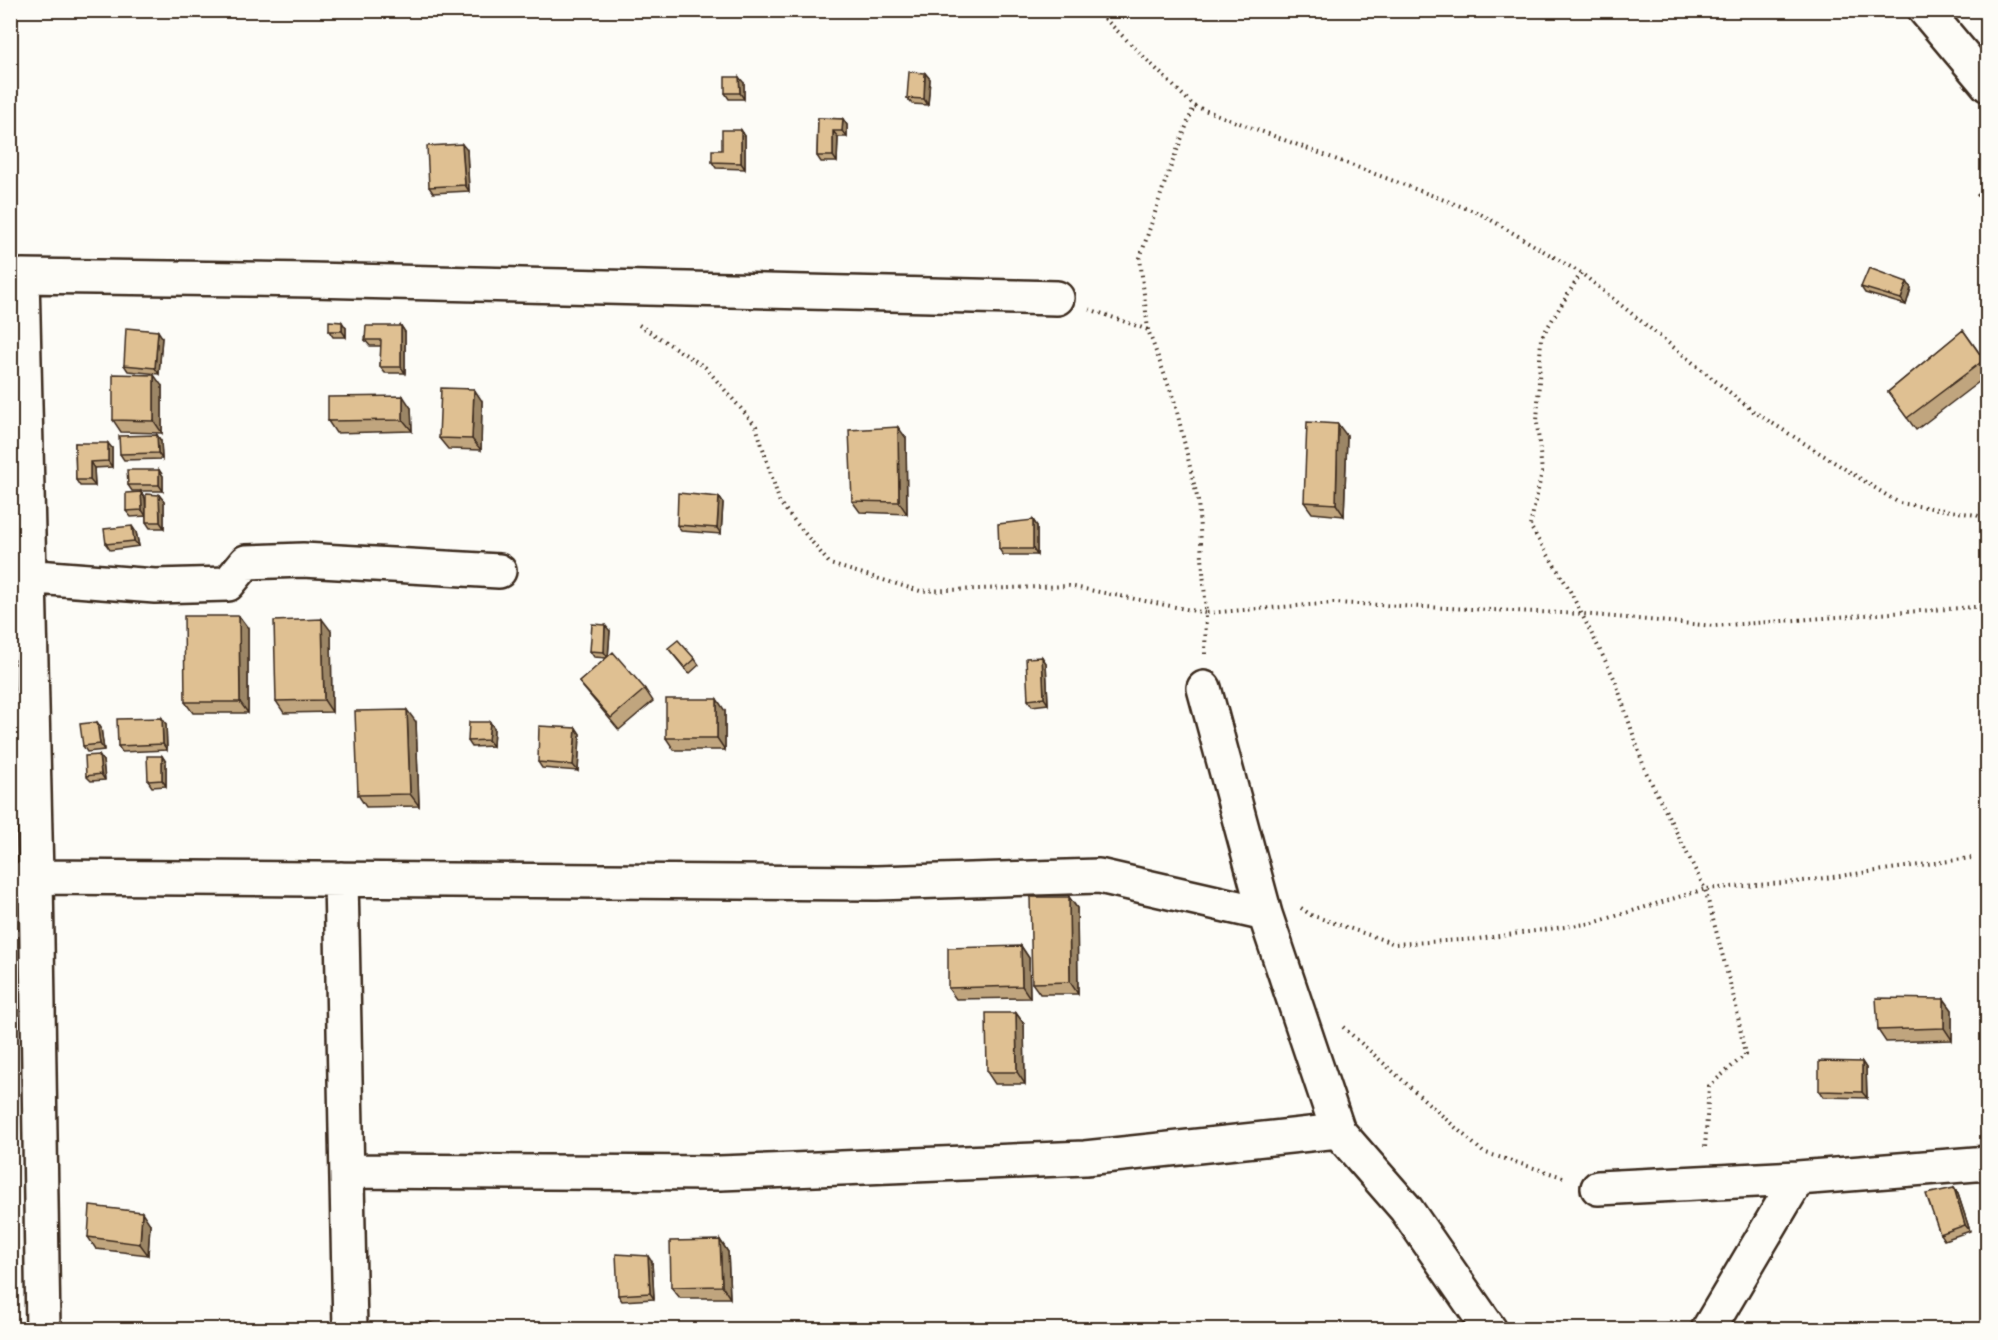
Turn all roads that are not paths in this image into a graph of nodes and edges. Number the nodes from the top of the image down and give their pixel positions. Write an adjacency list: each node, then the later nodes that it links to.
1 (1925, 10): 2 (street)
2 (1988, 85)
3 (16, 277): 4 (street); 6 (street)
4 (1057, 298)
5 (499, 571): 6 (street)
6 (20, 575): 8 (street)
7 (1204, 688): 10 (street)
8 (23, 879): 9 (street); 16 (street)
9 (340, 879): 10 (street); 13 (street)
10 (1265, 914): 11 (street)
11 (1338, 1131): 13 (street); 18 (street)
12 (1988, 1163): 14 (street)
13 (347, 1171): 17 (street)
14 (1798, 1178): 15 (street); 19 (street)
15 (1598, 1188)
16 (44, 1329)
17 (350, 1329)
18 (1490, 1329)
19 (1708, 1329)

